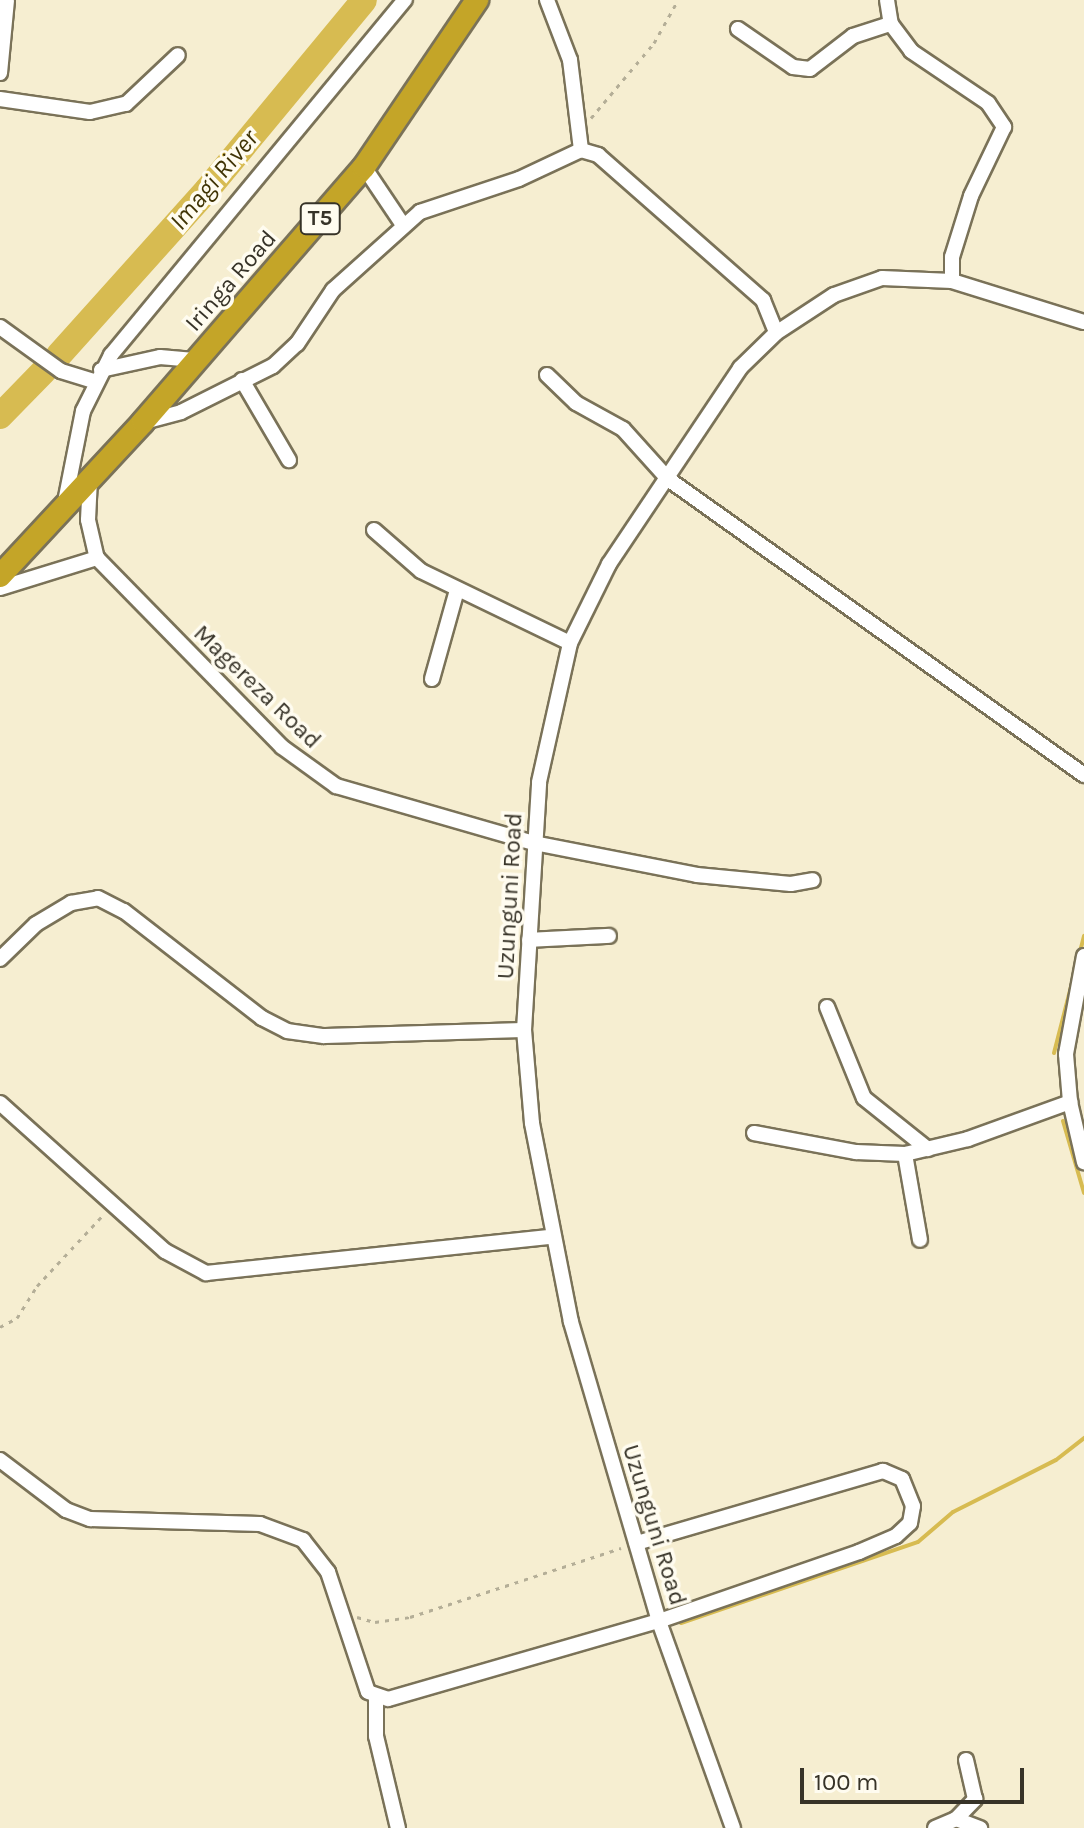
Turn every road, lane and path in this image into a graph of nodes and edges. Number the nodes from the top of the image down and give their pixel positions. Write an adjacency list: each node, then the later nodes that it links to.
1 (7, 0): 10 (street)
2 (405, 0): 22 (street)
3 (477, 0): 14 (highway, Iringa Road / T5)
4 (547, 0): 12 (street)
5 (678, 0): 12 (path)
6 (887, 0): 7 (street)
7 (891, 24): 8 (street); 16 (street)
8 (738, 29)
9 (178, 55): 11 (street)
10 (0, 73)
11 (0, 99)
12 (581, 130): 13 (street)
13 (581, 150): 15 (street); 19 (street)
14 (364, 167): 15 (street); 20 (highway, Iringa Road / T5)
15 (403, 225): 23 (street)
16 (952, 281): 17 (street, Uzunguni Road); 19 (street, Uzunguni Road)
17 (1084, 322)
18 (0, 327): 22 (street)
19 (776, 333): 27 (street, Uzunguni Road)
20 (197, 360): 22 (street); 24 (highway, Iringa Road / T5)
21 (547, 375): 27 (street)
22 (98, 376): 28 (street)
23 (242, 380): 24 (street); 25 (street)
24 (143, 422): 26 (highway, Iringa Road / T5)
25 (289, 460)
26 (90, 479): 28 (highway, Iringa Road / T5); 30 (street)
27 (668, 479): 34 (street, Uzunguni Road); 36 (street)
28 (64, 508): 31 (highway, Iringa Road / T5)
29 (374, 530): 33 (street)
30 (97, 558): 32 (street); 37 (street, Magereza Road)
31 (0, 576)
32 (0, 588)
33 (457, 590): 34 (street); 35 (street)
34 (570, 643): 37 (street, Uzunguni Road)
35 (432, 679)
36 (1084, 775)
37 (534, 843): 38 (street, Magereza Road); 41 (street, Uzunguni Road)
38 (813, 880)
39 (0, 933): 42 (street)
40 (609, 936): 41 (street)
41 (529, 940): 46 (street, Uzunguni Road)
42 (13, 945): 44 (street); 46 (street)
43 (1084, 956): 47 (street)
44 (0, 959)
45 (827, 1007): 50 (street)
46 (524, 1030): 54 (street, Uzunguni Road)
47 (1070, 1102): 50 (street); 52 (street)
48 (0, 1103): 53 (street)
49 (754, 1133): 51 (street)
50 (928, 1149): 51 (street)
51 (905, 1154): 55 (street)
52 (1084, 1162)
53 (114, 1205): 54 (street); 56 (path)
54 (551, 1237): 58 (street, Uzunguni Road)
55 (920, 1240)
56 (0, 1327)
57 (0, 1460): 59 (street)
58 (636, 1543): 59 (path); 60 (street, Uzunguni Road); 60 (street)
59 (342, 1613): 61 (street)
60 (659, 1621): 61 (street); 65 (street, Uzunguni Road)
61 (376, 1696): 64 (street)
62 (966, 1760): 63 (street)
63 (956, 1819): 66 (street); 67 (street)
64 (398, 1828)
65 (733, 1828)
66 (935, 1828)
67 (980, 1828)

